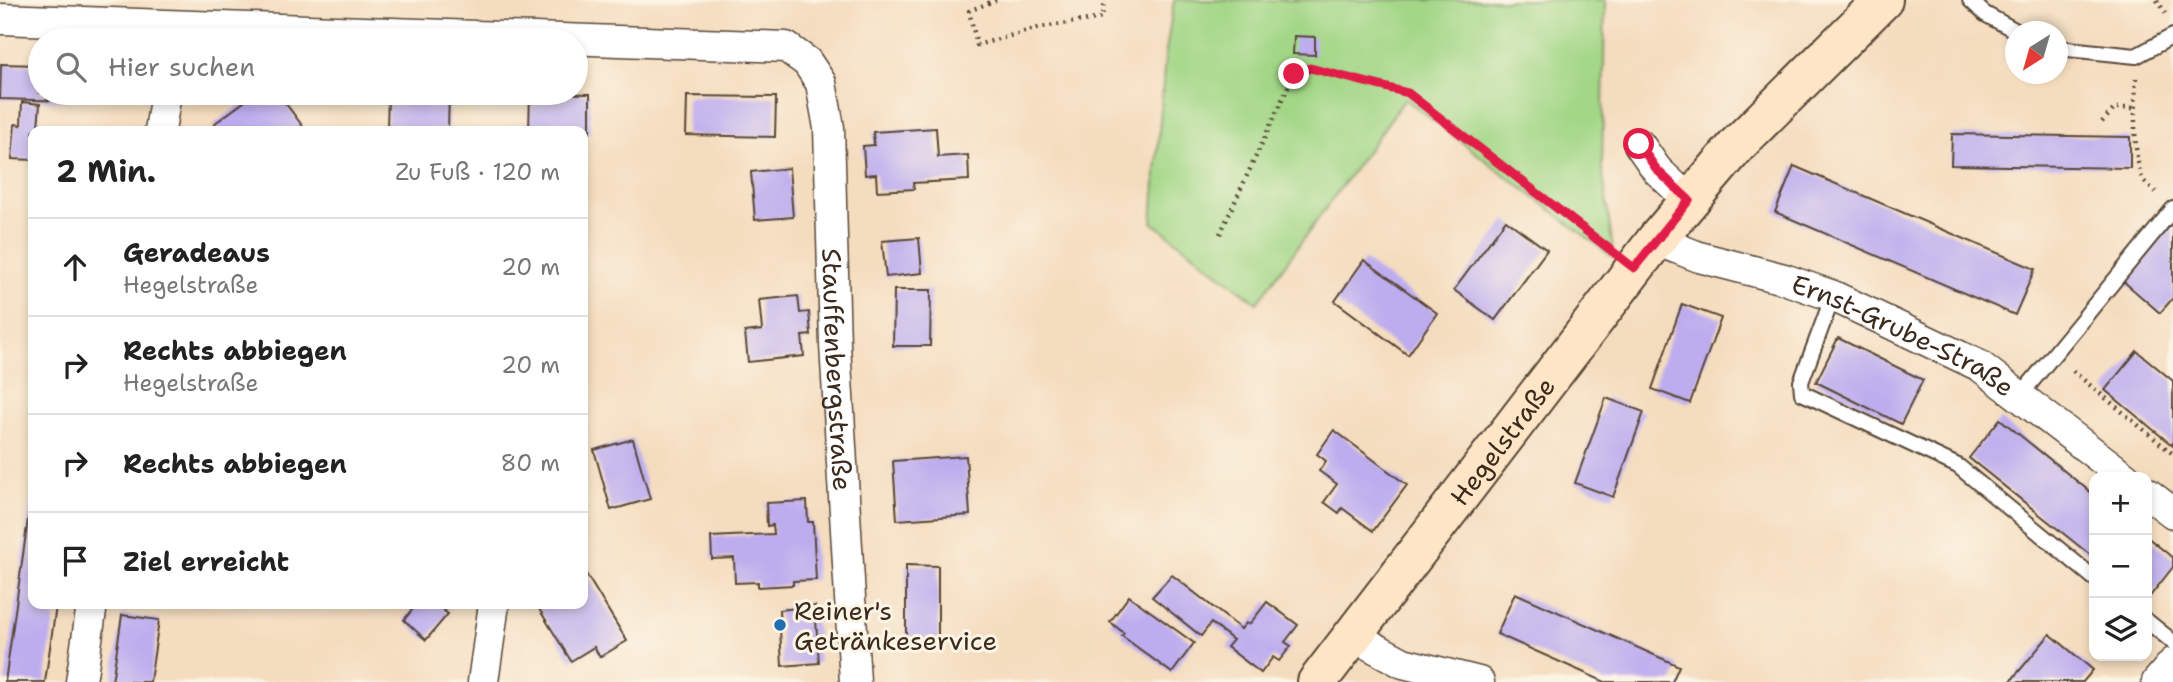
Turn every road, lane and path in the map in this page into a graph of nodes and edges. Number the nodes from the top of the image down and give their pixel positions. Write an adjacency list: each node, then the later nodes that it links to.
1 (996, 0): 2 (path)
2 (1104, 0)
3 (1883, 0): 17 (street, Hegelstraße)
4 (1970, 0): 6 (lane)
5 (0, 19): 7 (street)
6 (2005, 25)
7 (112, 28)
8 (2173, 36): 11 (lane)
9 (588, 42): 37 (street, Stauffenbergstraße)
10 (2068, 49): 11 (lane)
11 (2136, 56): 13 (path)
12 (164, 105): 15 (street)
13 (2135, 108): 14 (path); 18 (path)
14 (2102, 122)
15 (161, 126)
16 (1639, 144): 17 (street)
17 (1689, 200): 20 (street, Hegelstraße)
18 (2168, 204): 23 (lane)
19 (1220, 234): 20 (path)
20 (1645, 254): 21 (street, Ernst-Grube-Straße); 32 (street, Hegelstraße)
21 (1833, 296): 23 (street, Ernst-Grube-Straße); 28 (lane)
22 (2073, 371): 24 (path)
23 (2020, 397): 25 (street, Ernst-Grube-Straße)
24 (2173, 454)
25 (2118, 472)
26 (2152, 498): 27 (street)
27 (2173, 513)
28 (2089, 574)
29 (91, 609): 35 (street)
30 (493, 609): 36 (street)
31 (2152, 625): 33 (lane)
32 (1353, 636): 38 (street, Hegelstraße); 39 (street)
33 (2173, 642)
34 (2173, 663): 40 (street)
35 (81, 682)
36 (483, 682)
37 (855, 682)
38 (1317, 682)
39 (1479, 682)
40 (2157, 682)

